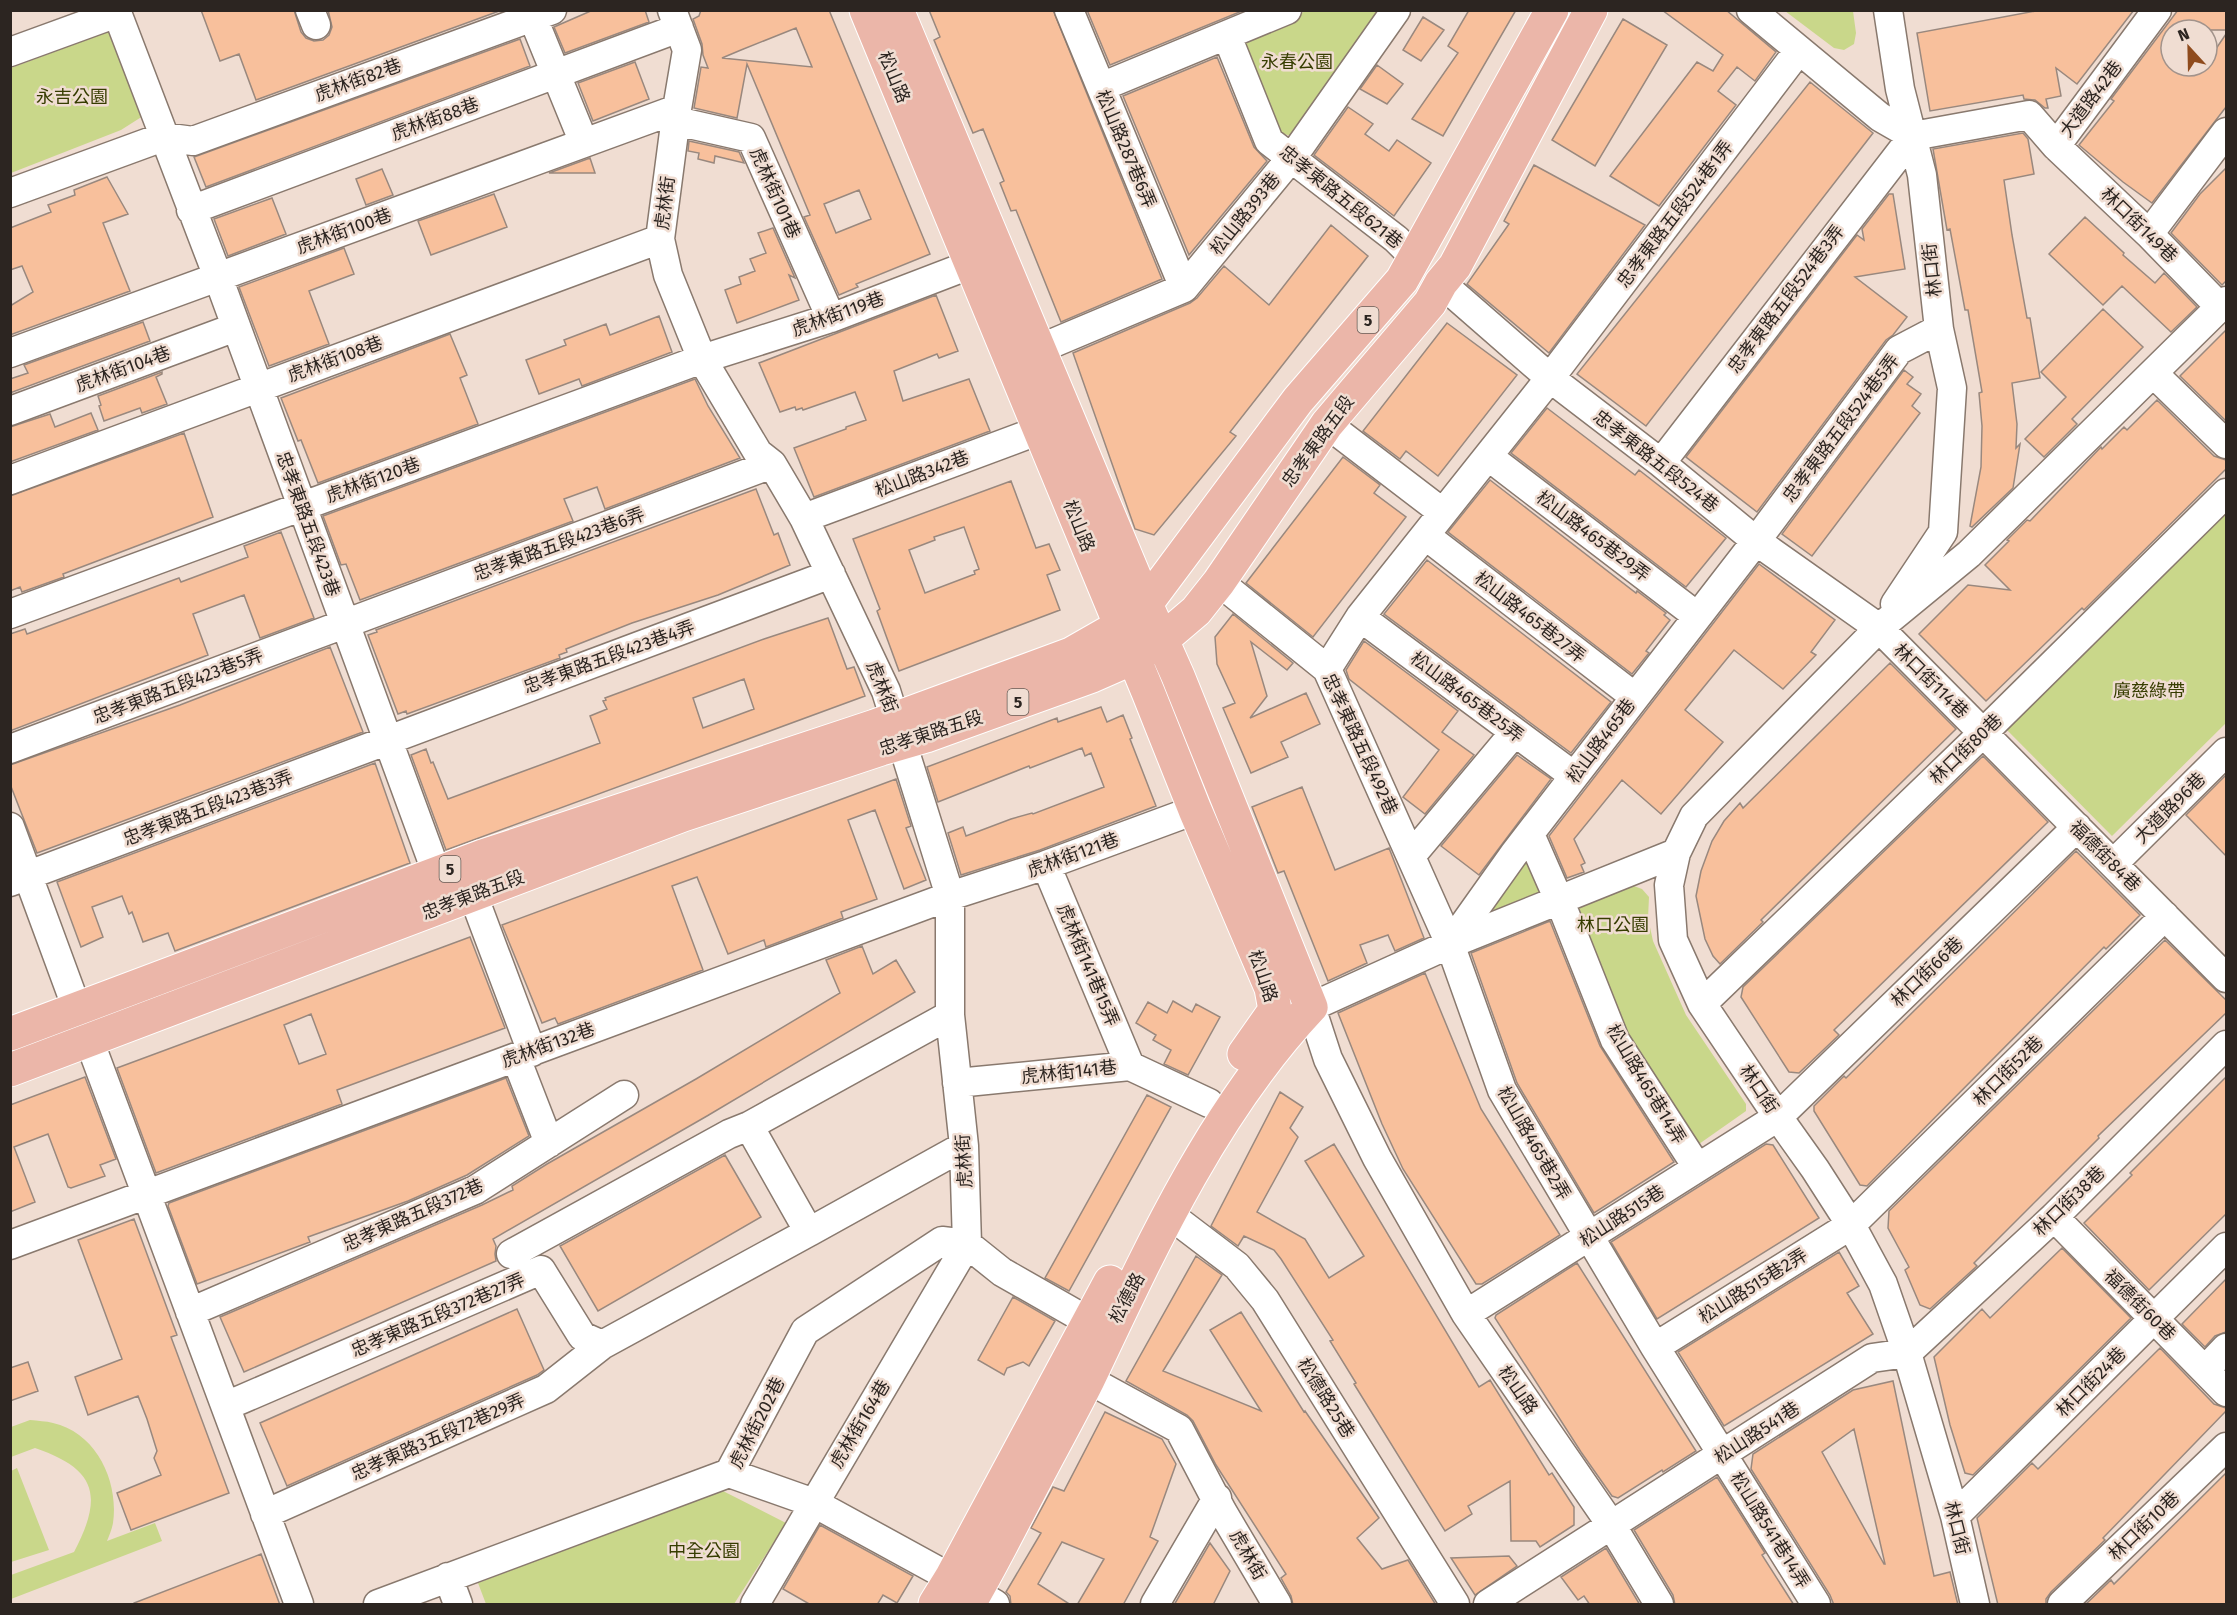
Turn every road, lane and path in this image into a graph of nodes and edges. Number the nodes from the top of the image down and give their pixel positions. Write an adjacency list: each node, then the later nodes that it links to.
1 (866, 10): 31 (main road, 松山路)
2 (1069, 10): 18 (street, 松山路287巷6弄)
3 (1287, 10): 14 (street)
4 (1396, 10): 25 (street, 松山路393巷)
5 (1552, 10): 30 (main road, 忠孝東路五段 / 5)
6 (1591, 10): 33 (main road, 忠孝東路五段 / 5)
7 (1751, 10): 15 (street)
8 (1888, 10): 21 (street, 林口街)
9 (2157, 10): 24 (street, 大道路42巷)
10 (117, 12): 16 (street); 22 (street, 忠孝東路五段423巷)
11 (901, 12): 39 (main road, 松山路)
12 (543, 14): 17 (street); 22 (street, 虎林街82巷)
13 (676, 19): 17 (street, 虎林街88巷); 19 (street, 虎林街)
14 (1227, 36): 18 (street); 25 (street, 忠孝東路五段621巷)
15 (1799, 50): 21 (street); 43 (street, 忠孝東路五段524巷1弄)
16 (10, 52)
17 (556, 74): 23 (street); 27 (street, 虎林街88巷)
18 (1101, 87): 34 (street, 松山路287巷6弄)
19 (676, 115): 23 (street, 虎林街100巷); 29 (street, 虎林街); 36 (street, 虎林街101巷)
20 (2226, 132): 28 (street)
21 (1913, 136): 24 (street, 大道路42巷); 38 (street, 林口街); 50 (street, 忠孝東路五段524巷3弄)
22 (163, 137): 26 (street); 27 (street, 忠孝東路五段423巷)
23 (584, 142): 32 (street, 虎林街100巷)
24 (2056, 146): 28 (street, 林口街149巷)
25 (1292, 158): 30 (street, 忠孝東路五段621巷); 34 (street, 松山路393巷)
26 (10, 193)
27 (191, 210): 32 (street, 忠孝東路五段423巷)
28 (2149, 234): 35 (street, 林口街149巷)
29 (660, 239): 41 (street, 虎林街); 44 (street, 虎林街108巷)
30 (1415, 258): 33 (main road); 63 (main road, 忠孝東路五段 / 5)
31 (972, 264): 36 (street, 虎林街119巷); 47 (main road, 松山路)
32 (218, 277): 37 (street, 忠孝東路五段423巷); 40 (street, 虎林街100巷)
33 (1441, 283): 43 (street, 忠孝東路五段524巷); 46 (main road, 忠孝東路五段 / 5)
34 (1184, 288): 39 (street, 松山路393巷)
35 (2223, 304): 42 (street, 林口街)
36 (831, 318): 41 (street, 虎林街119巷)
37 (236, 327): 44 (street, 忠孝東路五段423巷); 45 (street, 虎林街104巷)
38 (1939, 329): 57 (street, 林口街); 59 (street, 忠孝東路五段524巷5弄)
39 (1039, 349): 63 (main road, 松山路)
40 (10, 353)
41 (702, 359): 51 (street, 虎林街); 54 (street, 虎林街120巷)
42 (2154, 374): 48 (street); 60 (street, 林口街)
43 (1550, 378): 49 (street, 忠孝東路五段524巷1弄); 50 (street, 忠孝東路五段524巷)
44 (258, 387): 52 (street, 虎林街108巷); 54 (street, 忠孝東路五段423巷)
45 (10, 411)
46 (1327, 424): 55 (street); 62 (main road, 忠孝東路五段 / 5)
47 (1040, 430): 56 (street, 松山路342巷); 68 (main road, 松山路)
48 (2226, 444)
49 (1489, 457): 55 (street, 忠孝東路五段524巷1弄); 65 (street, 松山路465巷29弄)
50 (1661, 463): 59 (street, 忠孝東路五段524巷)
51 (772, 464): 56 (street, 虎林街); 67 (street, 忠孝東路五段423巷6弄)
52 (10, 480)
53 (2226, 493): 76 (street, 林口街80巷)
54 (301, 506): 64 (street, 虎林街120巷); 67 (street, 忠孝東路五段423巷)
55 (1442, 512): 58 (street, 忠孝東路五段524巷1弄)
56 (804, 518): 61 (street, 虎林街)
57 (1943, 531): 60 (street); 69 (street, 林口街)
58 (1426, 536): 66 (street, 忠孝東路五段524巷1弄); 73 (street, 松山路465巷27弄)
59 (1756, 541): 65 (street, 松山路465巷); 69 (street, 忠孝東路五段524巷)
60 (1969, 554): 69 (street, 林口街)
61 (831, 574): 74 (street, 虎林街); 77 (street, 忠孝東路五段423巷4弄)
62 (1219, 582): 70 (main road, 忠孝東路五段 / 5); 72 (street, 忠孝東路五段492巷)
63 (1146, 604): 68 (main road, 忠孝東路五段 / 5); 70 (main road, 松山路)
64 (10, 614)
65 (1697, 616): 73 (street, 松山路465巷)
66 (1360, 617): 72 (street, 忠孝東路五段524巷1弄); 75 (street, 松山路465巷25弄)
67 (345, 624): 77 (street, 忠孝東路五段423巷); 78 (street, 忠孝東路五段423巷5弄)
68 (1120, 626): 71 (main road, 松山路); 74 (main road, 忠孝東路五段 / 5)
69 (1879, 628): 76 (street, 林口街114巷); 85 (street, 林口街)
70 (1162, 640): 71 (main road, 忠孝東路五段 / 5); 98 (main road, 松山路)
71 (1133, 658): 74 (main road, 忠孝東路五段 / 5); 81 (main road, 松山路)
72 (1327, 669): 86 (street, 忠孝東路五段492巷)
73 (1635, 697): 80 (street, 松山路465巷)
74 (898, 731): 89 (main road, 忠孝東路五段 / 5); 91 (main road, 忠孝東路五段 / 5); 92 (street, 虎林街)
75 (1514, 732): 80 (street, 松山路465巷25弄); 86 (street)
76 (1983, 733): 83 (street, 福德街84巷); 97 (street, 林口街80巷)
77 (388, 740): 89 (street, 忠孝東路五段423巷); 90 (street, 忠孝東路五段423巷3弄)
78 (10, 749)
79 (2226, 752): 87 (street, 大道路96巷)
80 (1574, 776): 84 (street, 松山路465巷)
81 (1195, 810): 88 (street, 虎林街121巷); 100 (main road, 松山路)
82 (10, 827): 90 (street)
83 (2077, 827): 87 (street, 福德街84巷); 111 (street, 林口街66巷)
84 (1530, 834): 93 (street, 松山路465巷14弄); 95 (street, 松山路465巷)
85 (1676, 853): 93 (street, 松山路465巷); 97 (street, 林口街)
86 (1411, 856): 95 (street, 忠孝東路五段492巷)
87 (2113, 864): 94 (street, 福德街84巷)
88 (1047, 865): 92 (street, 虎林街121巷); 106 (street, 虎林街141巷15弄)
89 (437, 874): 91 (street); 99 (main road, 忠孝東路五段 / 5)
90 (19, 879): 99 (street)
91 (473, 895): 103 (main road, 忠孝東路五段 / 5); 105 (street)
92 (950, 896): 101 (street, 虎林街); 105 (street, 虎林街132巷)
93 (1558, 899): 95 (street, 松山路465巷); 115 (street, 松山路465巷14弄)
94 (2165, 916): 96 (street, 福德街84巷); 119 (street, 林口街52巷)
95 (1450, 944): 98 (street, 松山路465巷); 121 (street, 松山路465巷2弄)
96 (2226, 978)
97 (1702, 1004): 111 (street, 林口街)
98 (1311, 1007): 100 (street, 松山路); 117 (main road, 松德路); 127 (street, 松山路)
99 (77, 1009): 102 (main road, 忠孝東路五段 / 5); 103 (main road)
100 (1275, 1010): 110 (main road, 松德路)
101 (950, 1015): 108 (street, 虎林街); 112 (street, 忠孝東路五段372巷27弄)
102 (10, 1034)
103 (89, 1040): 107 (main road, 忠孝東路五段 / 5); 116 (street)
104 (2226, 1045): 118 (street, 林口街38巷)
105 (524, 1055): 113 (street); 116 (street, 虎林街132巷)
106 (1130, 1066): 108 (street, 虎林街141巷); 110 (street, 虎林街141巷)
107 (10, 1070)
108 (957, 1083): 114 (street, 虎林街)
109 (624, 1095): 113 (street, 忠孝東路五段372巷)
110 (1209, 1103): 129 (main road, 松德路)
111 (1778, 1117): 115 (street, 松山路515巷); 119 (street, 林口街)
112 (749, 1126): 120 (street); 125 (street, 忠孝東路五段372巷27弄)
113 (549, 1143): 126 (street, 忠孝東路五段372巷)
114 (964, 1146): 120 (street); 122 (street, 虎林街)
115 (1697, 1167): 121 (street, 松山路515巷)
116 (147, 1195): 123 (street, 虎林街132巷); 126 (street)
117 (1170, 1215): 129 (main road, 松德路); 154 (street, 松德路25巷)
118 (2054, 1217): 128 (street, 福德街60巷); 133 (street, 林口街38巷)
119 (1851, 1225): 131 (street, 松山路515巷2弄); 133 (street, 林口街)
120 (809, 1232): 130 (street)
121 (1589, 1237): 127 (street, 松山路515巷); 131 (street)
122 (967, 1244): 129 (street); 140 (street, 虎林街202巷); 142 (street, 虎林街164巷)
123 (10, 1245)
124 (2226, 1247): 128 (street, 林口街24巷)
125 (541, 1270): 130 (street, 忠孝東路五段372巷27弄); 137 (street, 忠孝東路五段372巷27弄)
126 (190, 1312): 137 (street)
127 (1466, 1314): 145 (street, 松山路)
128 (2154, 1320): 134 (street, 福德街60巷); 144 (street, 林口街24巷)
129 (1098, 1327): 135 (main road, 松德路)
130 (602, 1345): 143 (street, 忠孝東路3五段72巷29弄)
131 (1655, 1347): 139 (street)
132 (2226, 1348): 134 (street)
133 (1907, 1353): 139 (street, 松山路541巷); 144 (street, 林口街)
134 (2205, 1370): 136 (street, 福德街60巷)
135 (1076, 1374): 141 (street, 虎林街); 147 (main road, 松德路)
136 (2226, 1392)
137 (226, 1406): 143 (street)
138 (2226, 1447): 159 (street, 林口街10巷)
139 (1723, 1455): 145 (street, 松山路541巷); 157 (street, 松山路541巷14弄)
140 (729, 1473): 142 (street, 虎林街202巷); 146 (street)
141 (1216, 1498): 152 (street); 153 (street, 虎林街)
142 (814, 1503): 147 (street, 虎林街202巷); 151 (street, 虎林街164巷)
143 (266, 1515): 148 (street)
144 (1955, 1516): 158 (street, 林口街)
145 (1612, 1526): 155 (street, 松山路541巷); 156 (street, 松山路)
146 (448, 1577): 149 (street); 150 (street)
147 (965, 1597)
148 (299, 1605)
149 (378, 1605)
150 (458, 1605)
151 (755, 1605)
152 (1155, 1605)
153 (1277, 1605)
154 (1455, 1605)
155 (1488, 1605)
156 (1659, 1605)
157 (1816, 1605)
158 (1975, 1605)
159 (2062, 1605)

